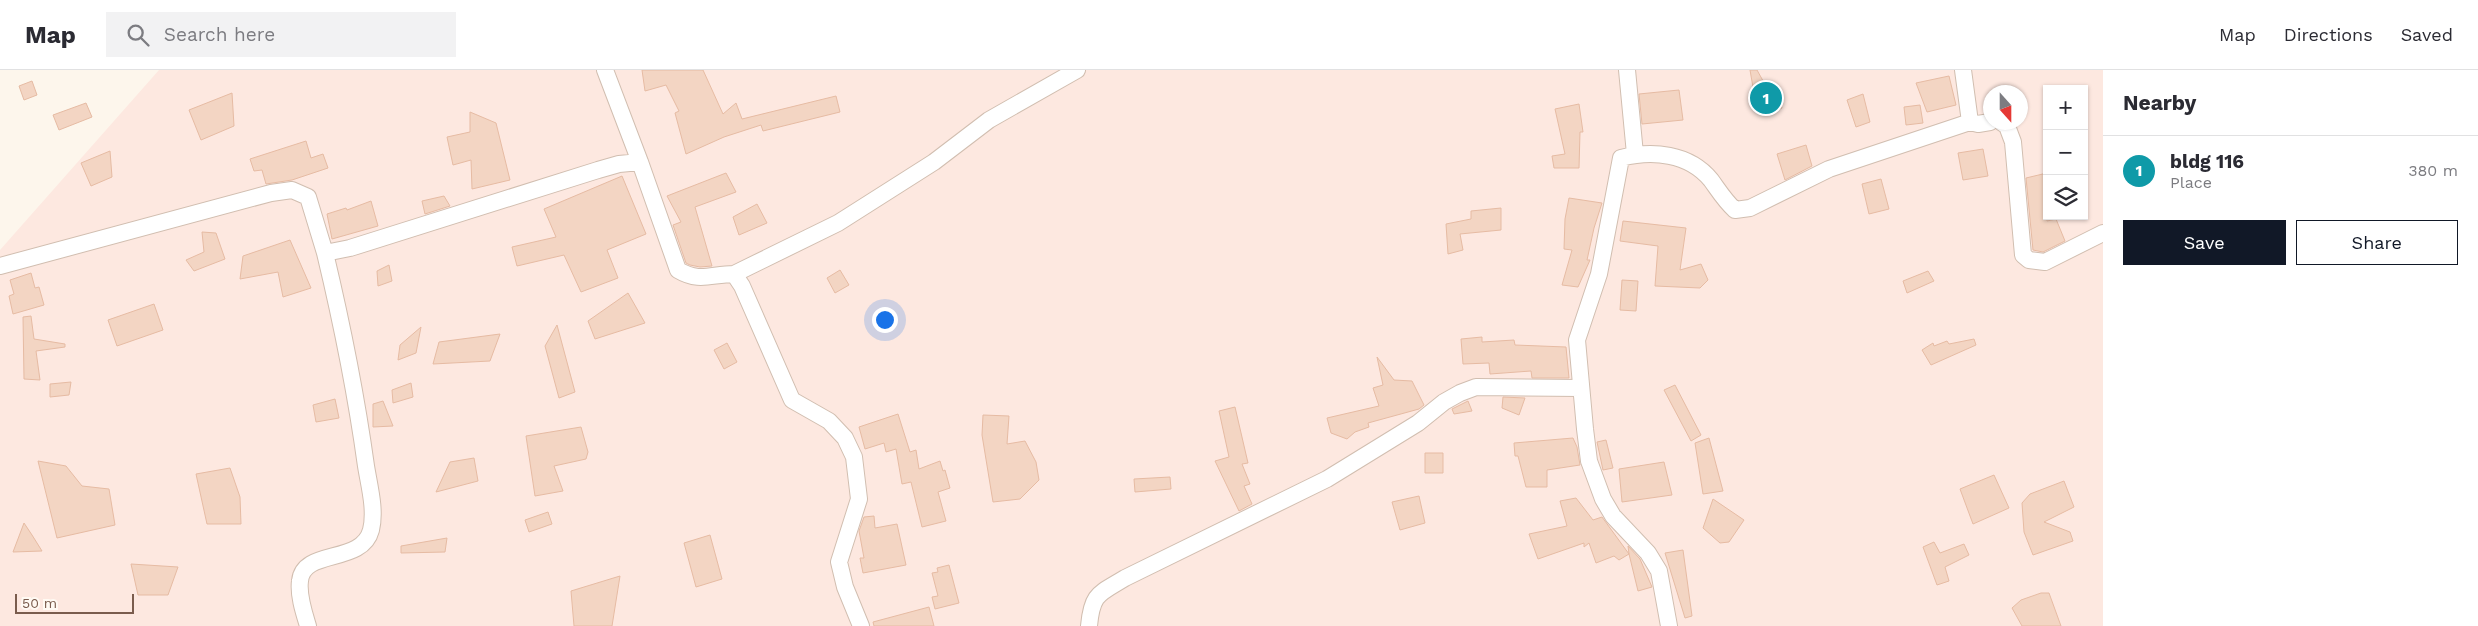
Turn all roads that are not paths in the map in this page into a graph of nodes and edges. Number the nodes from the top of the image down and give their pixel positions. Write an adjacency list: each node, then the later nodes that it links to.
1 (605, 70): 9 (street)
2 (1077, 70): 13 (street)
3 (1627, 70): 8 (street)
4 (1963, 70): 5 (street)
5 (1970, 122): 6 (street); 8 (street)
6 (1983, 123)
7 (2008, 130): 10 (street)
8 (1635, 154): 14 (street)
9 (640, 162): 11 (street); 13 (street)
10 (2103, 233)
11 (325, 254): 12 (street); 15 (street)
12 (0, 266)
13 (734, 274): 16 (street)
14 (1581, 388): 17 (street); 18 (street)
15 (308, 626)
16 (861, 626)
17 (1089, 626)
18 (1670, 626)

